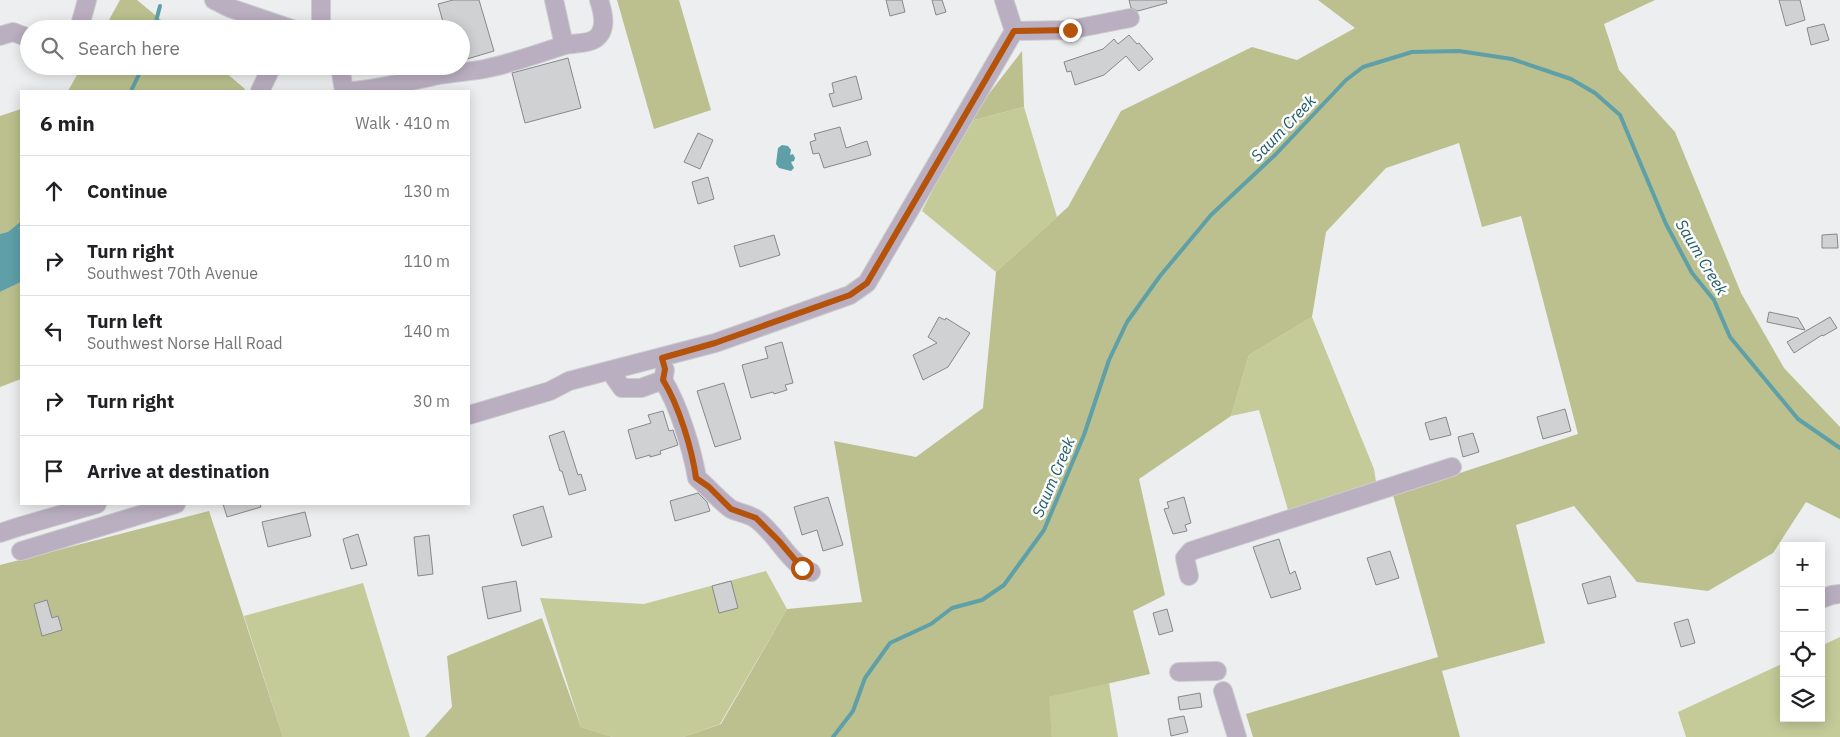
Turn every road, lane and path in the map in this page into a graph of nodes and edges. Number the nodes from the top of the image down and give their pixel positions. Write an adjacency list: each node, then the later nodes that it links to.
1 (87, 0): 8 (street)
2 (214, 0): 9 (street)
3 (321, 0): 10 (street)
4 (554, 0): 14 (street)
5 (599, 0): 14 (street)
6 (1004, 0): 11 (street)
7 (1130, 18): 11 (street)
8 (81, 20)
9 (265, 20)
10 (321, 20)
11 (1014, 31): 22 (street)
12 (20, 35): 13 (street)
13 (0, 36)
14 (564, 45): 15 (street)
15 (470, 71)
16 (268, 75): 19 (street)
17 (341, 75): 20 (street)
18 (437, 75): 21 (street)
19 (260, 90)
20 (344, 90)
21 (366, 90)
22 (662, 358): 23 (street); 24 (street)
23 (610, 371): 24 (street); 25 (street)
24 (663, 380): 31 (street)
25 (470, 415)
26 (1452, 467): 32 (street)
27 (94, 505): 29 (street)
28 (173, 505): 30 (street)
29 (0, 533)
30 (21, 551)
31 (811, 572)
32 (1189, 576)
33 (1840, 594): 34 (street)
34 (1825, 598)
35 (1217, 671): 36 (street)
36 (1179, 672)
37 (1223, 691): 38 (street)
38 (1237, 737)

